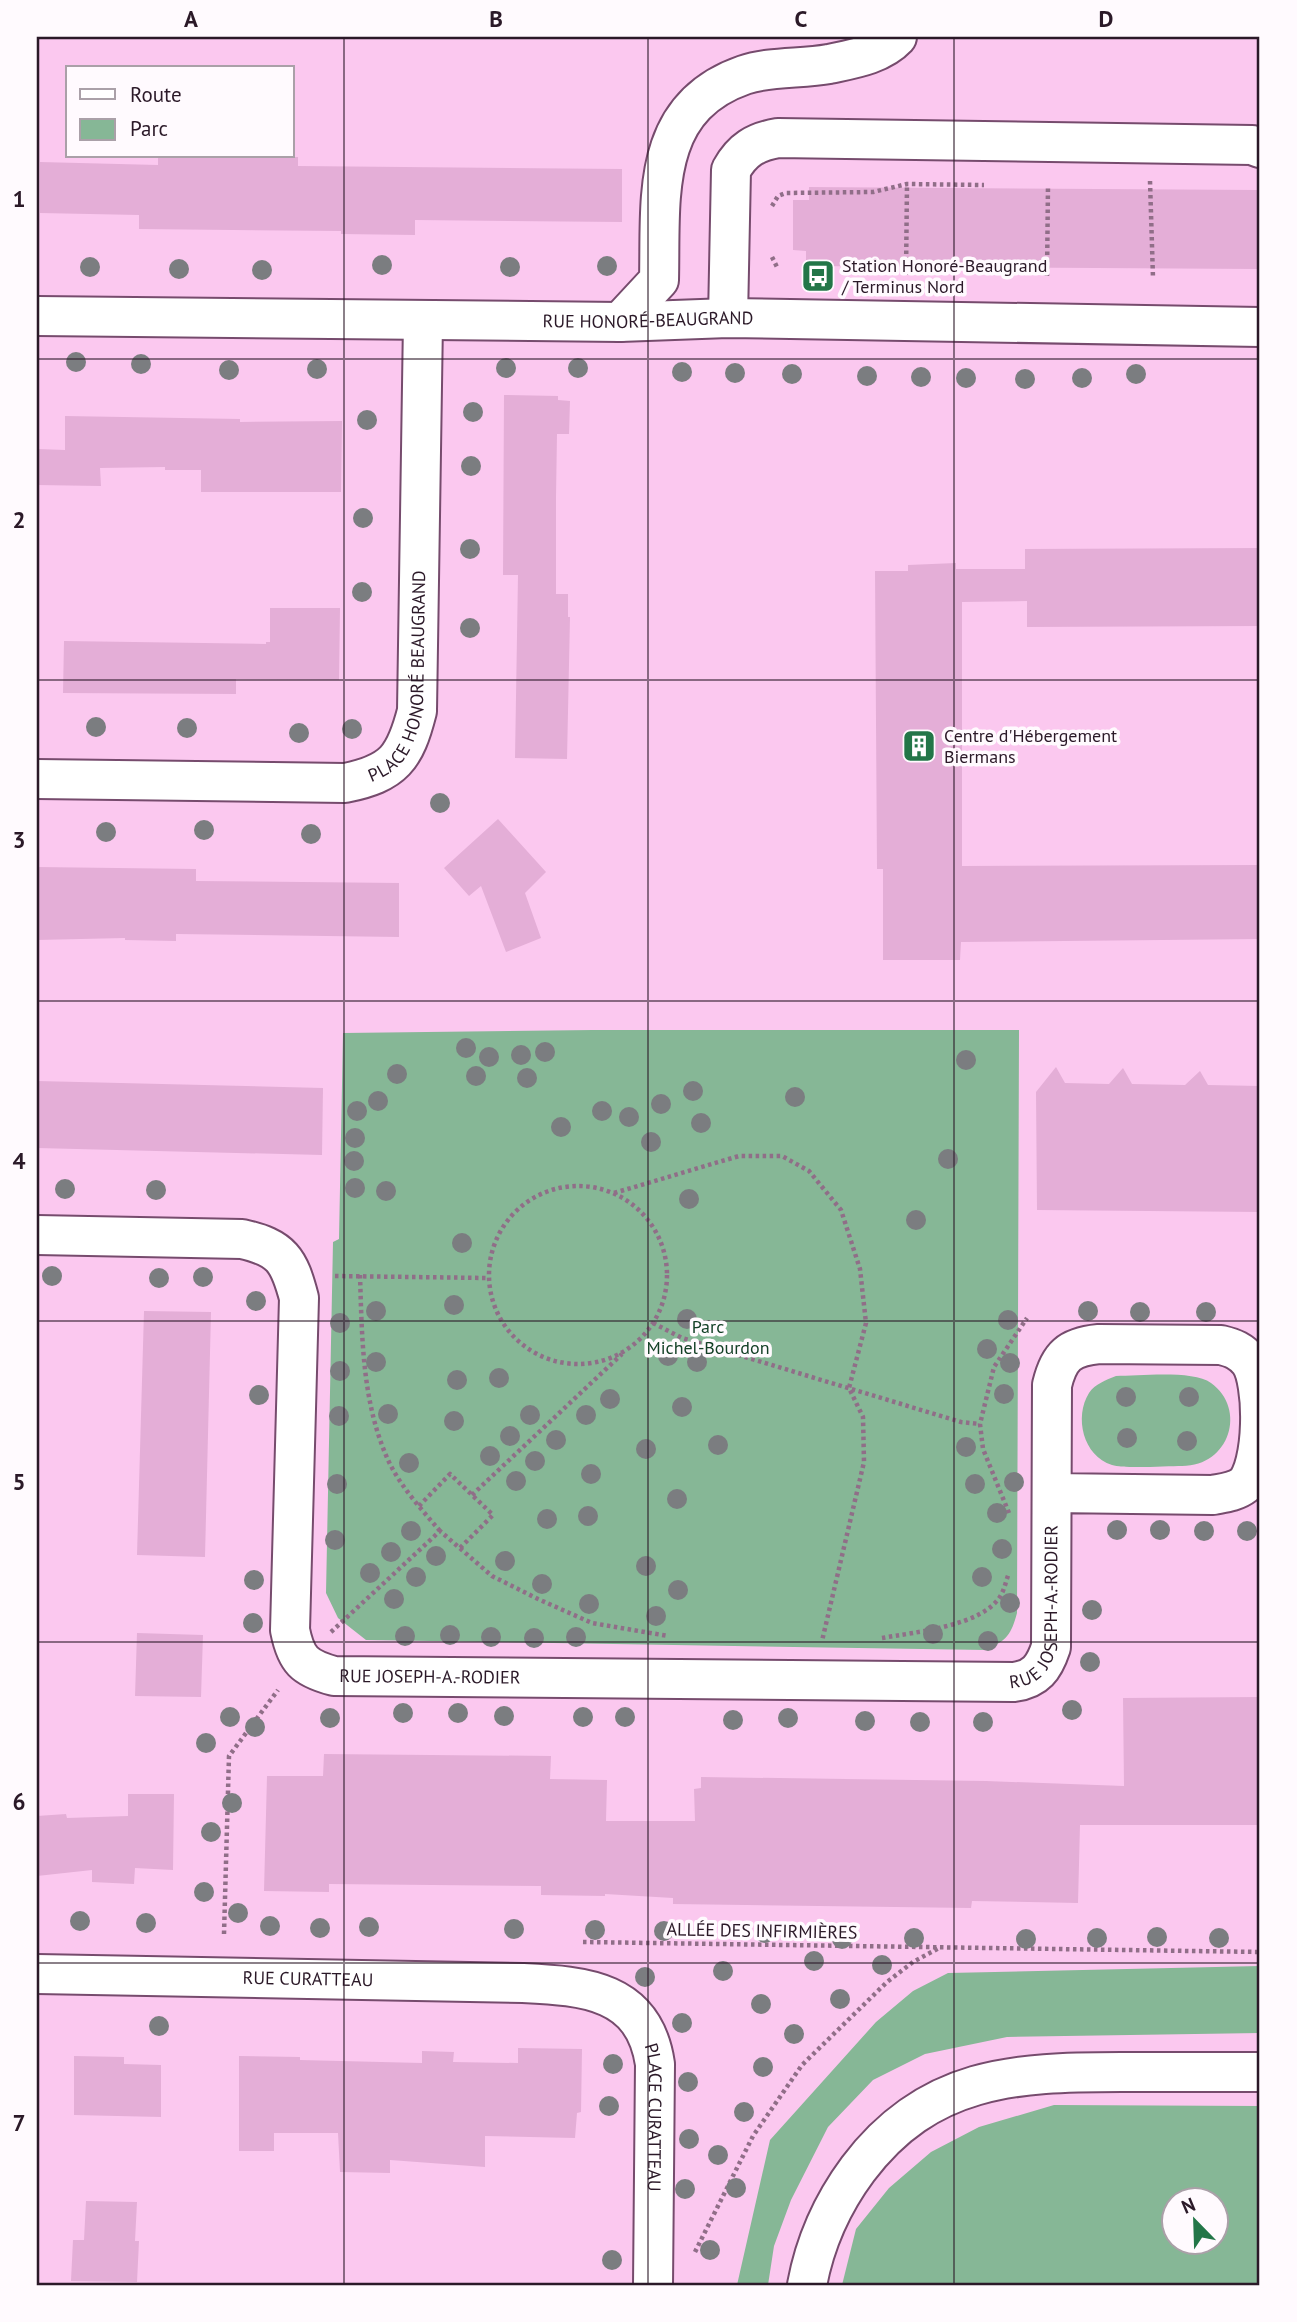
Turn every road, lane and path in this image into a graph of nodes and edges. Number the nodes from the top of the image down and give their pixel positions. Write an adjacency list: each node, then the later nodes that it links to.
1 (897, 37): 18 (street)
2 (1260, 148): 16 (street)
3 (1138, 181): 14 (path)
4 (907, 184): 6 (path); 9 (path); 12 (path)
5 (1061, 184): 8 (path)
6 (997, 185)
7 (1035, 185): 8 (path)
8 (1048, 185): 13 (path)
9 (771, 212)
10 (770, 249): 11 (path)
11 (778, 269)
12 (906, 275)
13 (1047, 276)
14 (1153, 278)
15 (37, 316): 17 (street, RUE HONORÉ-BEAUGRAND)
16 (728, 318): 18 (street, RUE HONORÉ-BEAUGRAND); 19 (street, RUE HONORÉ-BEAUGRAND)
17 (423, 321): 18 (street, RUE HONORÉ-BEAUGRAND); 20 (street, PLACE HONORÉ BEAUGRAND)
18 (620, 322)
19 (1260, 327)
20 (37, 779)
21 (614, 1193): 25 (path); 27 (path); 29 (path)
22 (37, 1235): 24 (street)
23 (360, 1275): 24 (path); 25 (path); 33 (path)
24 (293, 1276): 41 (street)
25 (488, 1278): 28 (path)
26 (1027, 1318): 30 (path)
27 (653, 1323): 28 (path); 29 (path)
28 (625, 1352): 32 (path)
29 (849, 1388): 30 (path); 40 (path)
30 (980, 1424): 34 (path)
31 (1052, 1493): 31 (street, RUE JOSEPH-A.-RODIER); 41 (street, RUE JOSEPH-A.-RODIER)
32 (472, 1495): 33 (path); 36 (path)
33 (419, 1506): 35 (path)
34 (1010, 1520)
35 (440, 1531): 36 (path); 41 (path)
36 (460, 1548): 38 (path)
37 (1010, 1570): 39 (path)
38 (677, 1637)
39 (879, 1639)
40 (833, 1641)
41 (300, 1660): 42 (path)
42 (224, 1934)
43 (583, 1942): 44 (path, ALLÉE DES INFIRMIÈRES)
44 (940, 1948): 45 (path, ALLÉE DES INFIRMIÈRES); 49 (path, ALLÉE DES INFIRMIÈRES)
45 (1260, 1952)
46 (37, 1974): 47 (street, RUE CURATTEAU)
47 (581, 1987): 50 (street, PLACE CURATTEAU)
48 (1260, 2072): 51 (street)
49 (691, 2262)
50 (653, 2285)
51 (807, 2285)

